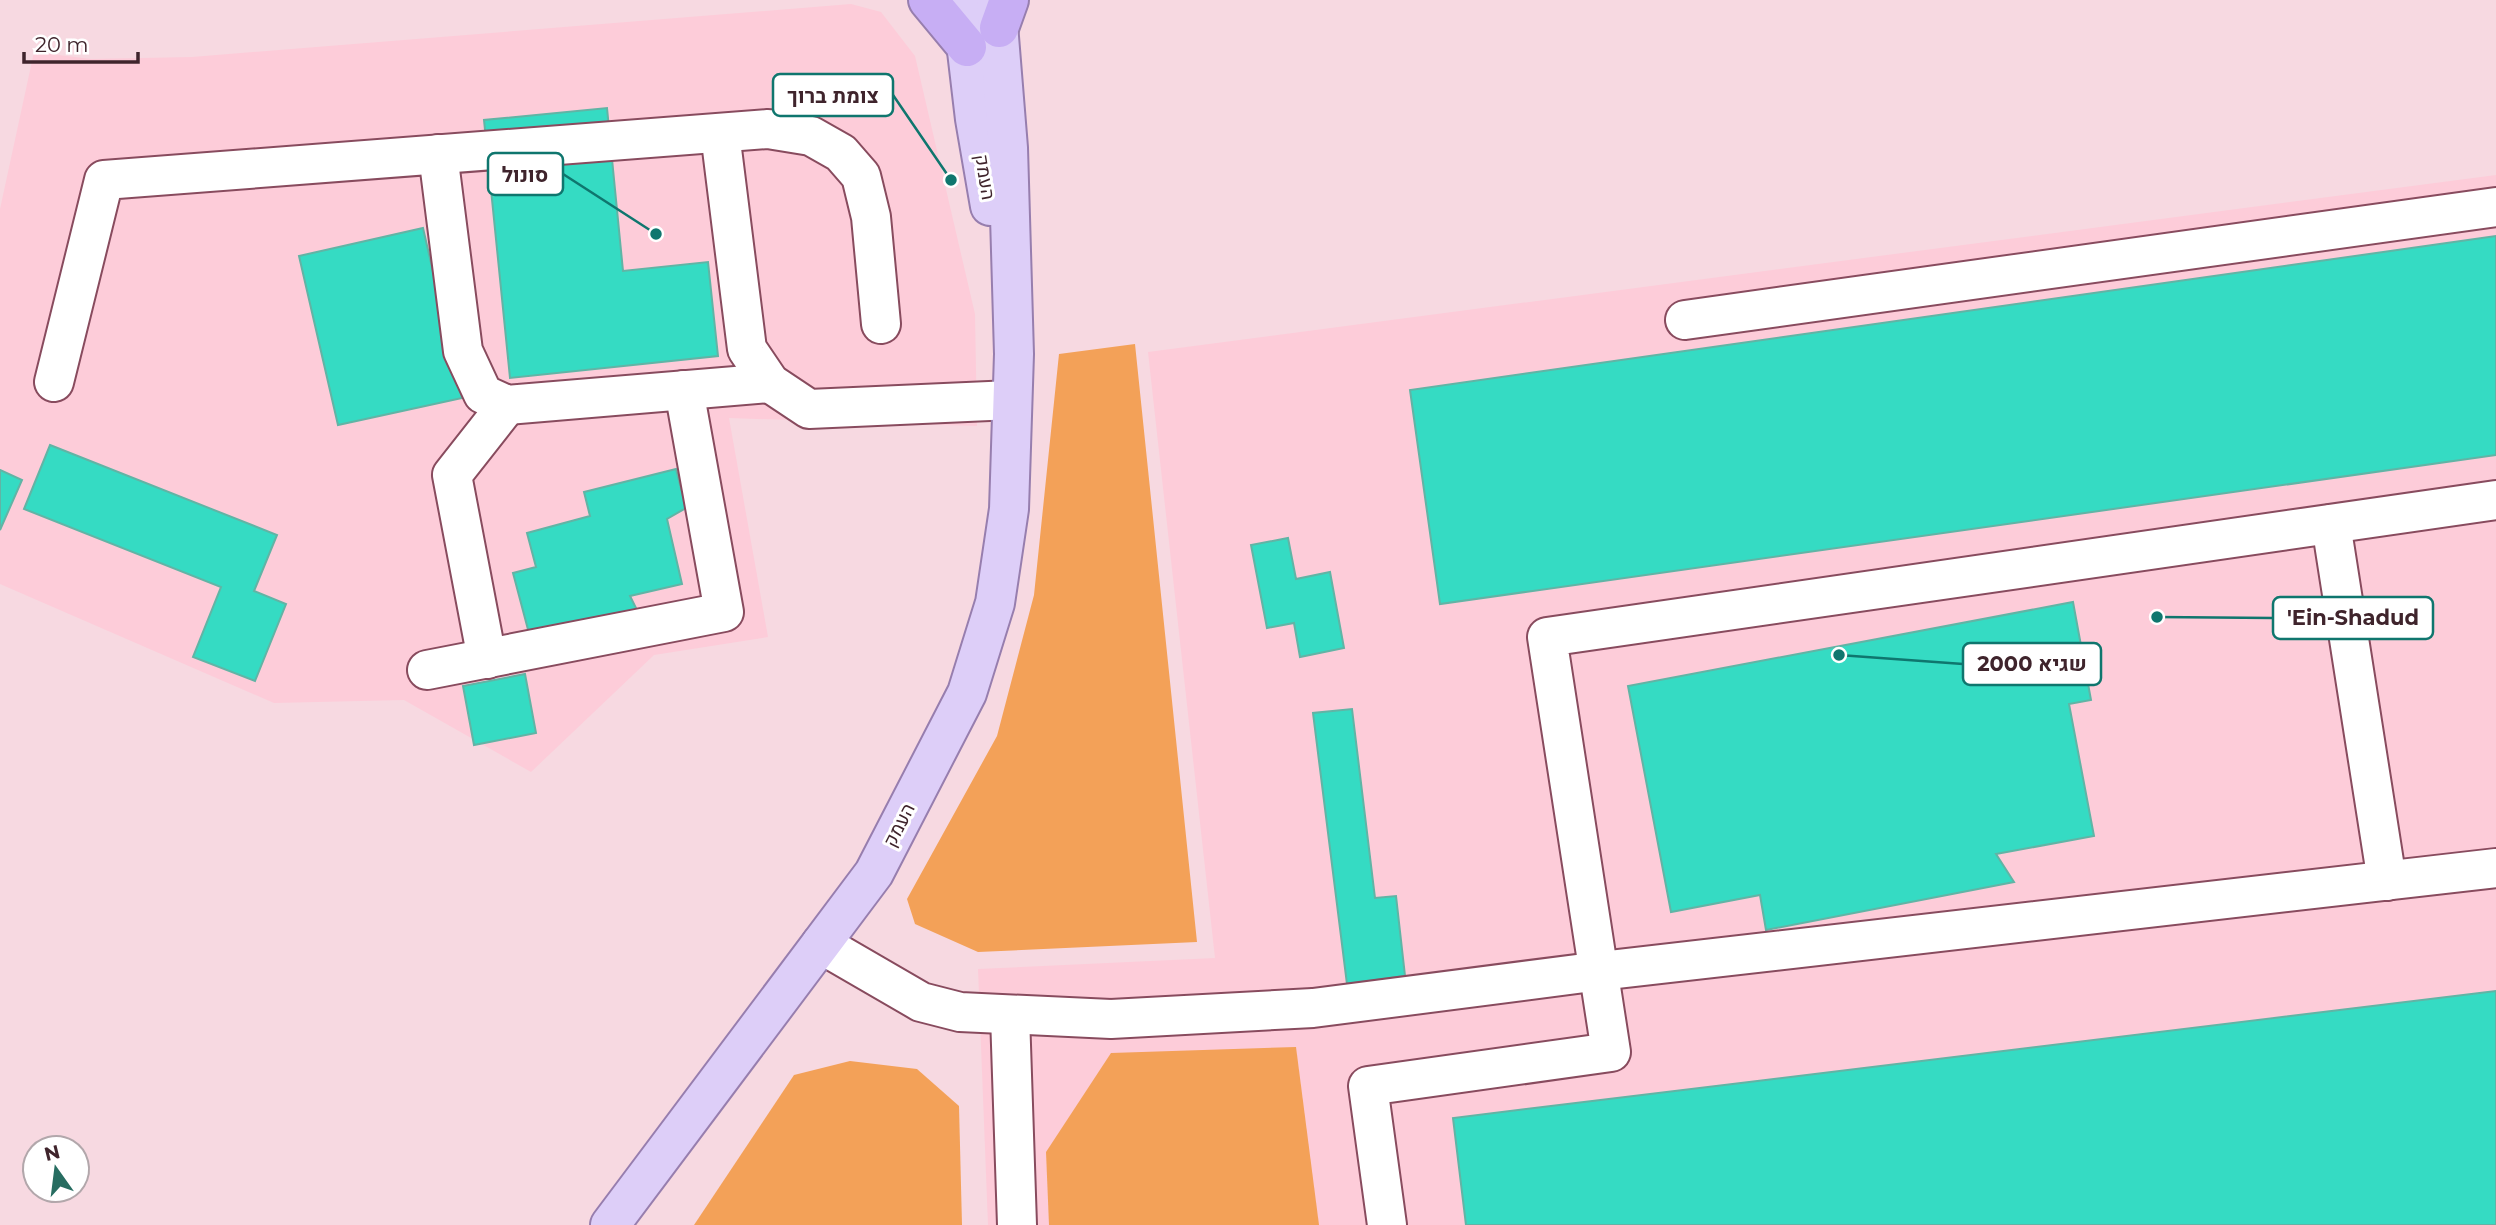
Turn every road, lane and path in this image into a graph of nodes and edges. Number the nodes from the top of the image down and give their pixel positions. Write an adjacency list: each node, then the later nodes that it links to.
1 (928, 0): 4 (highway)
2 (961, 0): 4 (main road, העמק)
3 (1001, 9): 10 (main road, העמק)
4 (967, 47): 10 (main road, העמק)
5 (720, 133): 6 (street); 9 (street); 12 (street)
6 (438, 155): 11 (street); 15 (street)
7 (2496, 207): 8 (street)
8 (1685, 320)
9 (881, 324)
10 (1014, 354): 14 (main road, העמק)
11 (54, 382)
12 (770, 383): 13 (street); 14 (street)
13 (684, 390): 15 (street); 18 (street)
14 (1012, 400): 22 (main road, העמק)
15 (507, 405): 18 (street)
16 (2496, 500): 17 (street)
17 (2331, 524): 21 (street); 23 (street)
18 (487, 659): 19 (street)
19 (427, 670)
20 (2496, 868): 21 (street)
21 (2387, 881): 23 (street)
22 (821, 944): 24 (street); 25 (main road, העמק)
23 (1600, 971): 24 (street); 27 (street)
24 (1010, 1015): 26 (street)
25 (610, 1225)
26 (1017, 1225)
27 (1388, 1225)

